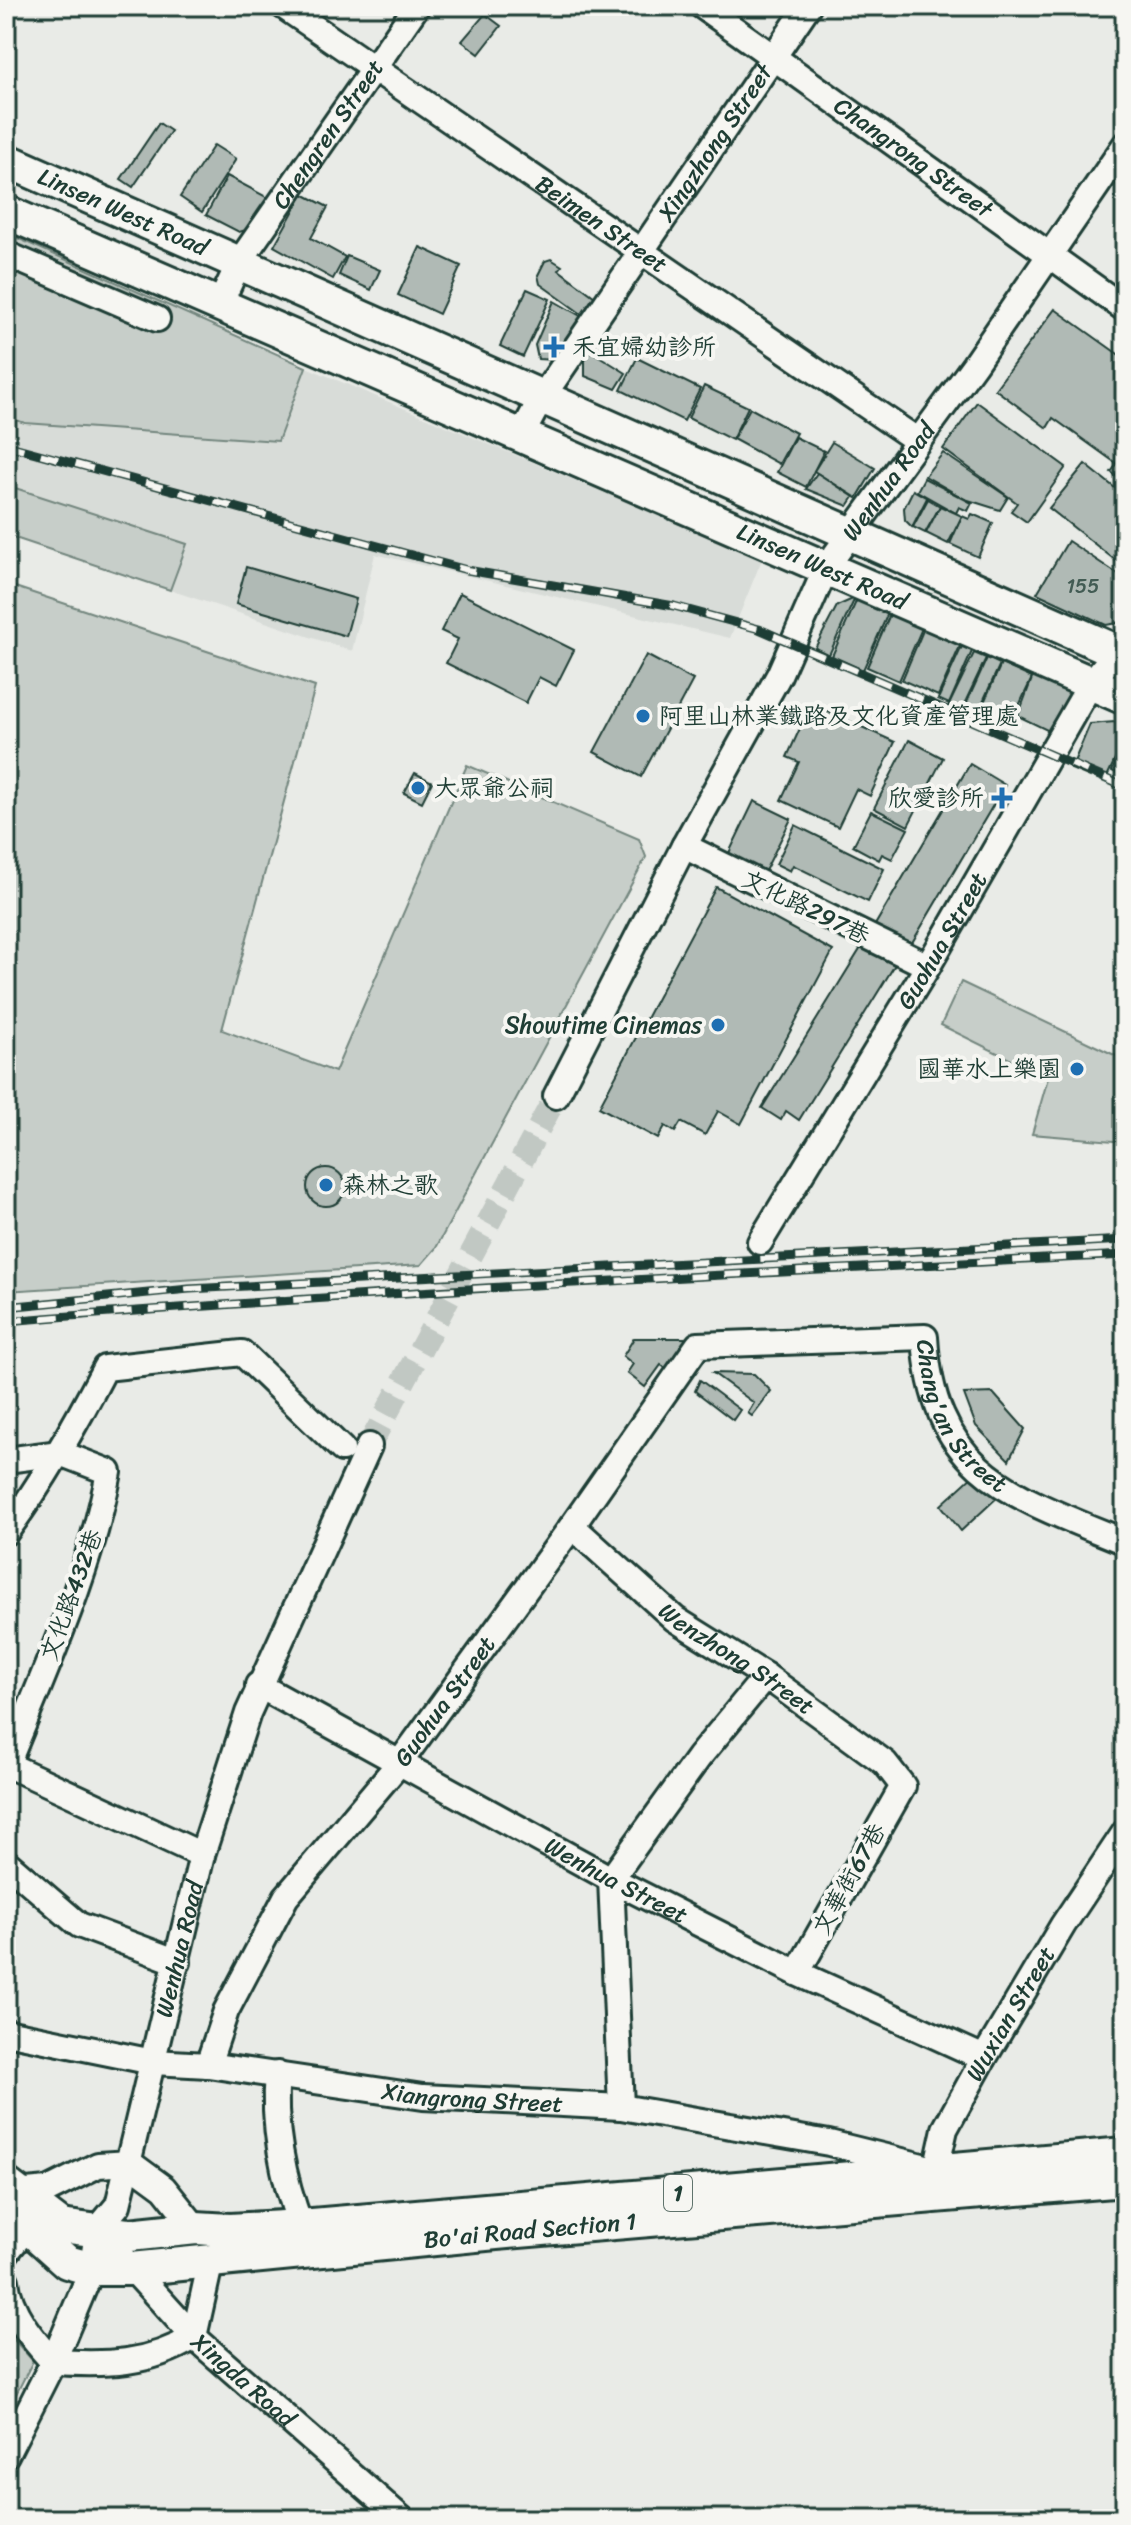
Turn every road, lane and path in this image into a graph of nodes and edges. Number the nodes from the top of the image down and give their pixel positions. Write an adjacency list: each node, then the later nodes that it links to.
1 (283, 6): 6 (street, Beimen Street)
2 (417, 6): 6 (street, Chengren Street)
3 (702, 6): 5 (street, Changrong Street)
4 (808, 6): 5 (street, Xingzhong Street)
5 (772, 56): 10 (street, Xingzhong Street); 12 (street, Changrong Street)
6 (373, 68): 10 (street, Beimen Street); 13 (street, Chengren Street)
7 (1125, 145): 12 (street, Wenhua Road)
8 (6, 160): 13 (main road, Linsen West Road)
9 (6, 212): 14 (main road, Linsen West Road)
10 (640, 252): 17 (street, Xingzhong Street); 19 (street, Beimen Street)
11 (6, 254): 16 (street)
12 (1050, 257): 15 (street, Changrong Street); 19 (street, Wenhua Road)
13 (240, 261): 14 (street, Linsen West Road); 17 (main road, Linsen West Road)
14 (219, 306): 18 (main road, Linsen West Road)
15 (1125, 309)
16 (157, 319)
17 (541, 399): 18 (street); 20 (main road, Linsen West Road)
18 (521, 436): 21 (main road, Linsen West Road)
19 (918, 441): 20 (street, Wenhua Road)
20 (850, 532): 21 (street, Wenhua Road); 22 (main road, Linsen West Road)
21 (827, 566): 23 (main road, Linsen West Road); 25 (street, Wenhua Road)
22 (1122, 649): 23 (street, Guohua Street)
23 (1091, 683): 24 (main road, Linsen West Road); 26 (street, Guohua Street)
24 (1125, 698)
25 (684, 846): 26 (street, 文化路297巷); 27 (street, Wenhua Road)
26 (928, 966): 28 (street, Guohua Street)
27 (556, 1096)
28 (760, 1242)
29 (698, 1345): 34 (street, Guohua Street); 36 (street, Chang'an Street)
30 (369, 1446): 38 (street, Wenhua Road)
31 (342, 1449): 32 (street)
32 (60, 1453): 33 (street); 35 (street); 40 (street, 文化路432巷)
33 (6, 1460)
34 (572, 1526): 37 (street, Wenzhong Street); 39 (street, Guohua Street)
35 (6, 1532)
36 (1125, 1542)
37 (766, 1676): 41 (street, Wenzhong Street); 45 (street)
38 (258, 1685): 39 (street, Wenhua Street); 43 (street, Wenhua Road)
39 (401, 1761): 45 (street, Wenhua Street); 51 (street, Guohua Street)
40 (6, 1765): 43 (street, 文化路432巷)
41 (903, 1786): 47 (street, 文華街67巷)
42 (1125, 1832): 49 (street, Wuxian Street)
43 (202, 1855): 46 (street, Wenhua Road)
44 (6, 1862): 46 (street)
45 (611, 1879): 47 (street, Wenhua Street); 53 (street)
46 (178, 1962): 50 (street, Wenhua Road)
47 (797, 1973): 49 (street, Wenhua Street)
48 (6, 2032): 50 (street, Xiangrong Street)
49 (984, 2058): 56 (street, Wuxian Street)
50 (153, 2062): 51 (street, Xiangrong Street); 55 (street, Wenhua Road)
51 (208, 2065): 52 (street, Xiangrong Street)
52 (277, 2074): 53 (street, Xiangrong Street); 60 (street)
53 (621, 2107): 56 (street, Xiangrong Street)
54 (1125, 2154): 56 (main road, Bo'ai Road Section 1 / 1)
55 (130, 2163): 58 (street); 61 (street); 62 (street, Wenhua Road)
56 (936, 2170): 59 (street, Wuxian Street); 60 (main road, Bo'ai Road Section 1 / 1)
57 (1125, 2180): 59 (main road, Bo'ai Road Section 1 / 1)
58 (11, 2200): 62 (main road, Bo'ai Road Section 1 / 1); 63 (street); 65 (main road, Bo'ai Road Section 1 / 1)
59 (909, 2200): 64 (main road, Bo'ai Road Section 1 / 1)
60 (301, 2226): 61 (main road, Bo'ai Road Section 1 / 1)
61 (196, 2228): 62 (main road, Bo'ai Road Section 1 / 1)
62 (97, 2230): 65 (street, Wenhua Road); 66 (street, Xingda Road)
63 (6, 2253)
64 (211, 2260): 66 (main road, Bo'ai Road Section 1 / 1); 68 (street)
65 (92, 2269): 66 (main road, Bo'ai Road Section 1 / 1); 69 (street, Wenhua Road)
66 (131, 2269): 68 (street, Xingda Road)
67 (6, 2281): 69 (street)
68 (194, 2337): 69 (street); 71 (street, Xingda Road)
69 (53, 2362): 70 (street, Wenhua Road)
70 (6, 2455)
71 (402, 2519)

